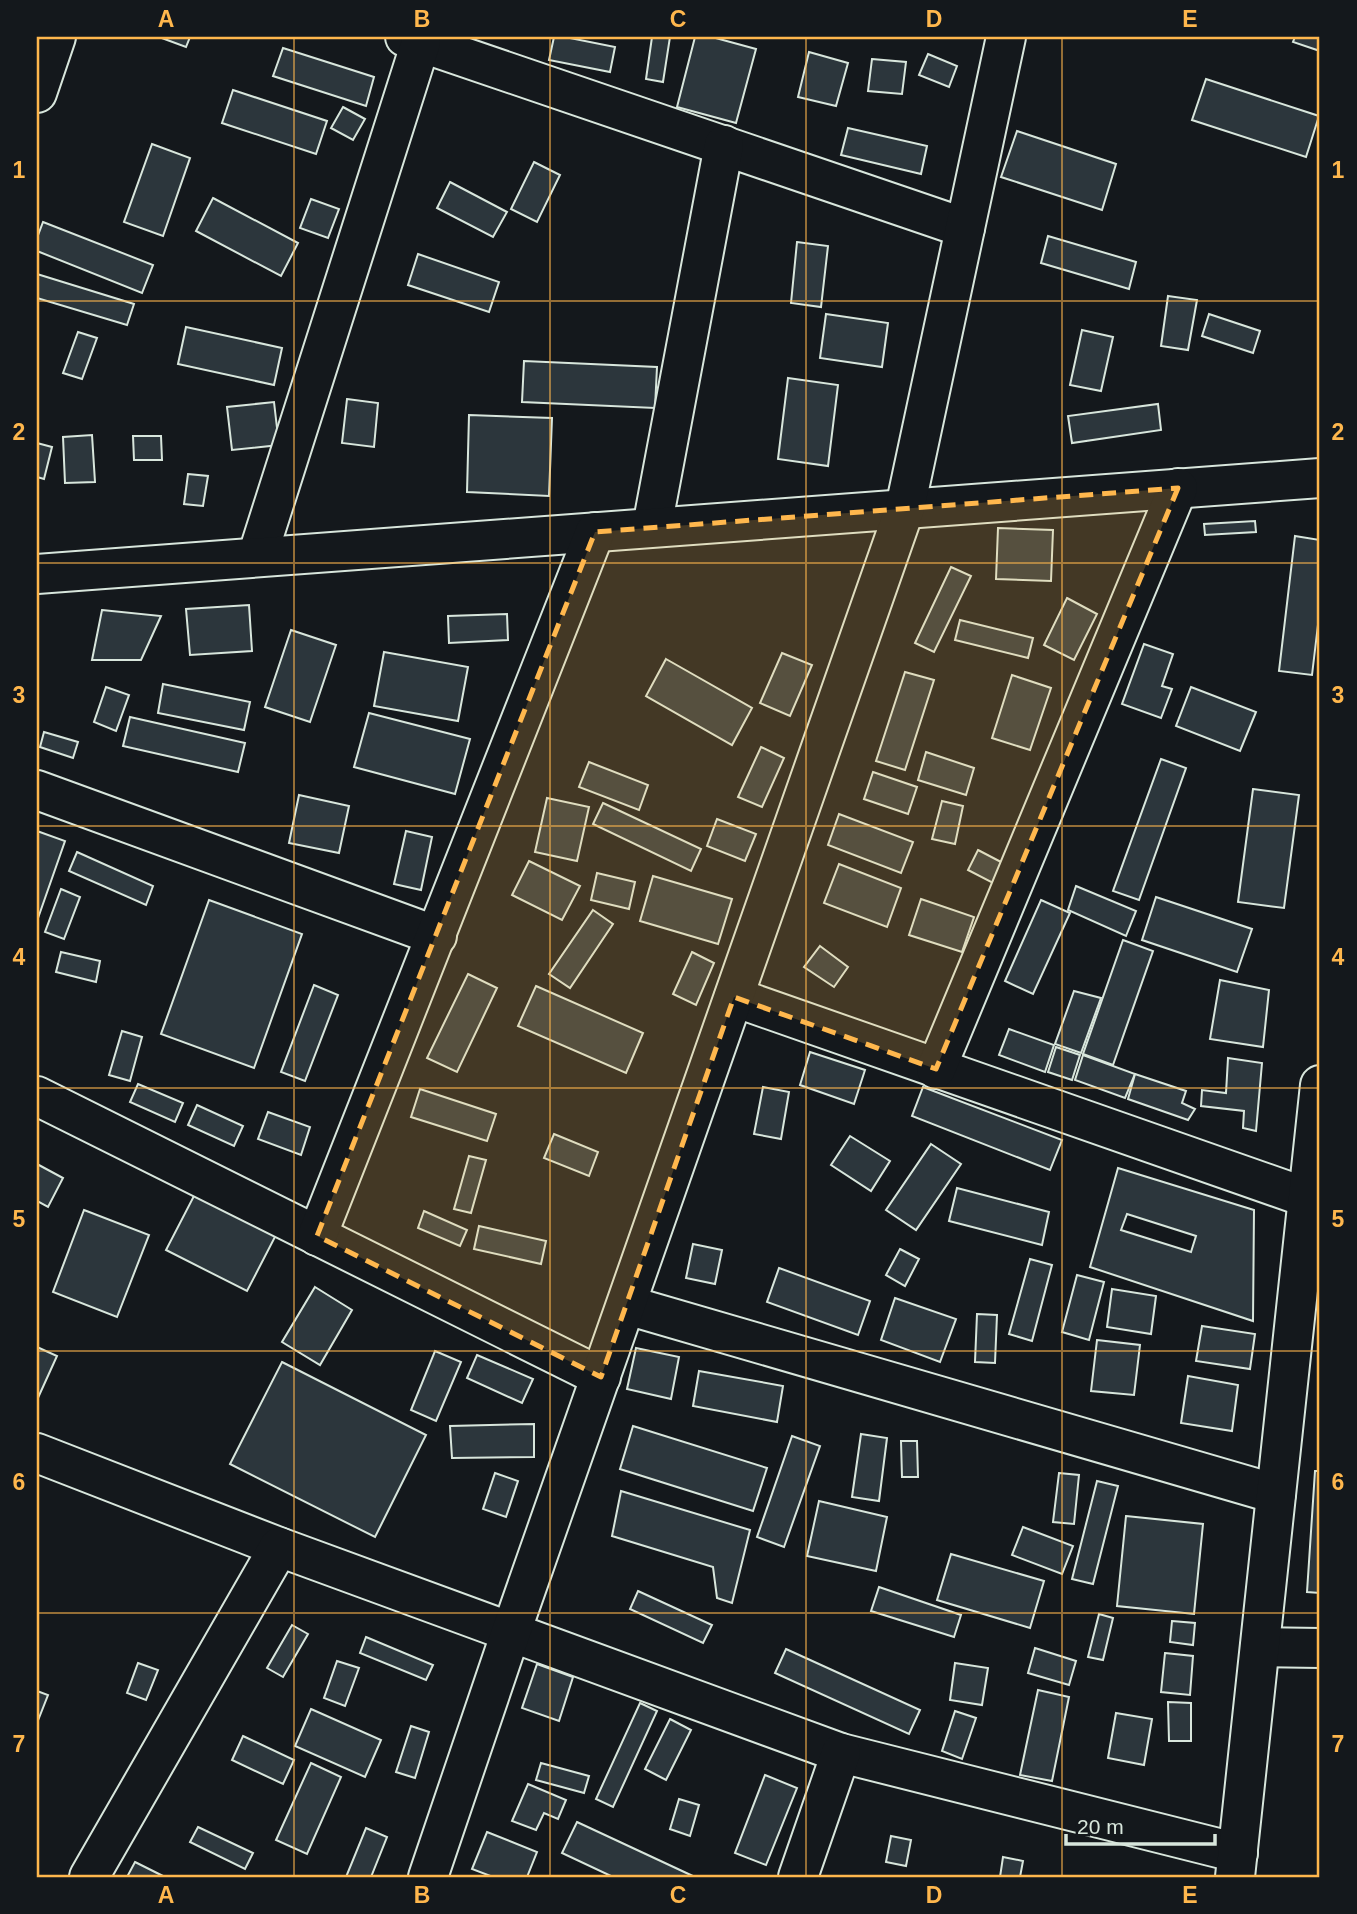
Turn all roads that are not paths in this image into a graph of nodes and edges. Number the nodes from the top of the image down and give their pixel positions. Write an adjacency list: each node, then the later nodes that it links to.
1 (56, 37): 4 (street)
2 (1006, 37): 6 (street)
3 (413, 39): 5 (street); 12 (street)
4 (37, 93)
5 (723, 145): 6 (street); 10 (street)
6 (965, 228): 9 (street)
7 (1320, 478): 8 (street)
8 (1178, 488): 9 (street); 17 (street)
9 (905, 509): 10 (street); 16 (street)
10 (652, 527): 11 (street)
11 (595, 531): 12 (street); 15 (street)
12 (257, 557): 13 (street)
13 (37, 574)
14 (37, 790): 15 (street)
15 (437, 936): 21 (street)
16 (734, 997): 17 (street); 22 (street)
17 (936, 1069): 20 (street)
18 (1320, 1085): 20 (street)
19 (37, 1096): 21 (street)
20 (1308, 1198): 25 (street)
21 (317, 1236): 23 (street)
22 (627, 1305): 23 (street); 25 (street)
23 (601, 1377): 27 (street)
24 (37, 1453): 26 (street)
25 (1276, 1493): 28 (street)
26 (279, 1547): 27 (street); 32 (street)
27 (511, 1632): 30 (street); 33 (street)
28 (1260, 1647): 29 (street); 31 (street)
29 (1320, 1648)
30 (841, 1753): 31 (street); 34 (street)
31 (1236, 1865)
32 (89, 1877)
33 (428, 1877)
34 (798, 1877)

